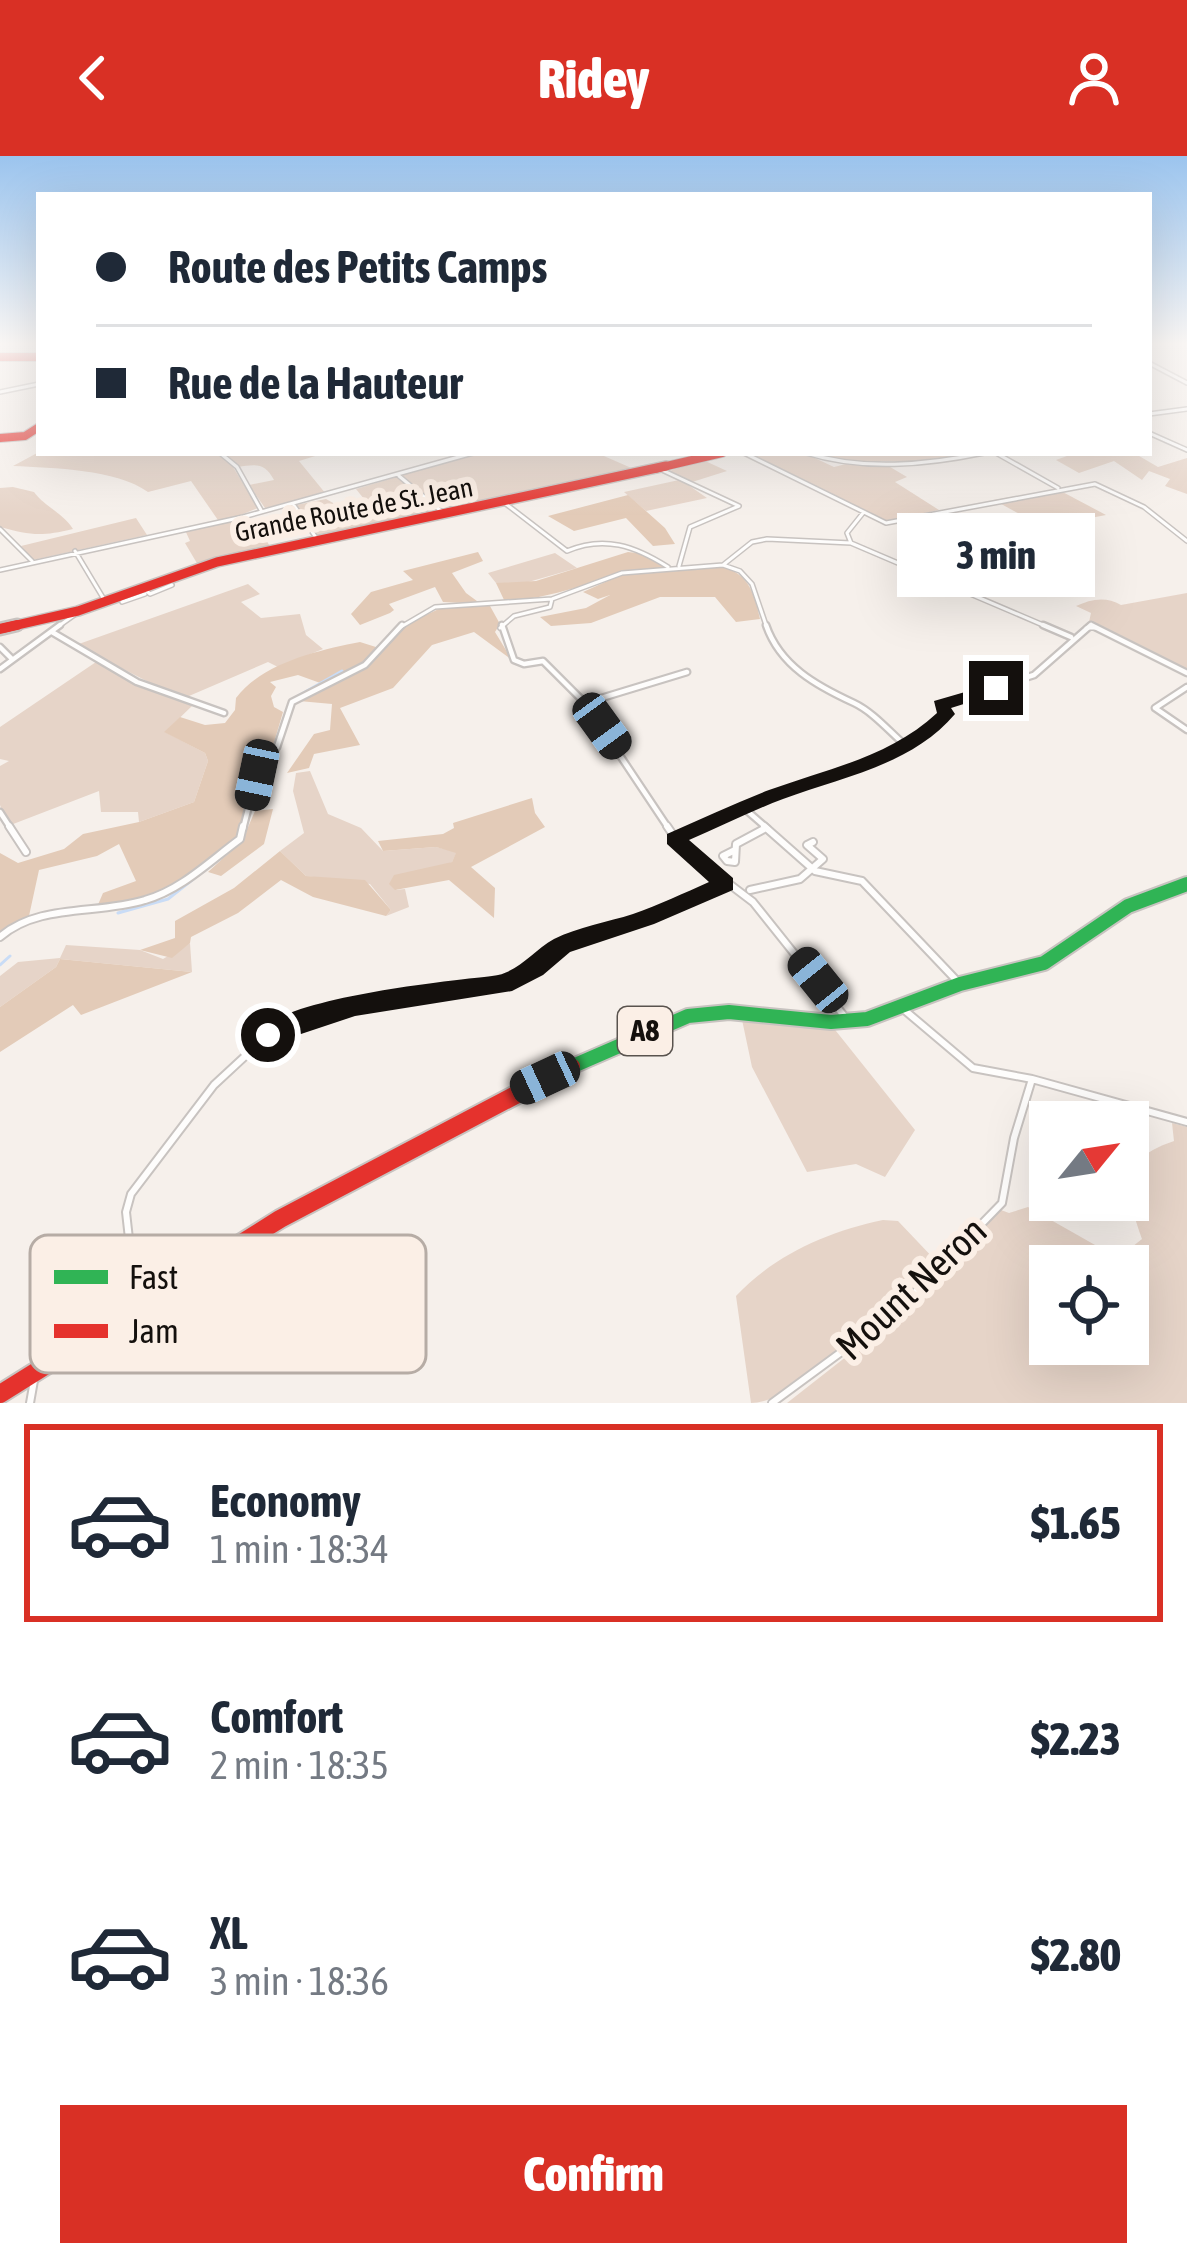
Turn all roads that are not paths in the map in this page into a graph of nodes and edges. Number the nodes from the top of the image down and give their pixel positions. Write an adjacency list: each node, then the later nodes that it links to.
1 (1187, 409): 2 (street)
2 (1152, 414)
3 (36, 429): 5 (main road)
4 (1152, 435): 6 (street)
5 (0, 438)
6 (1187, 450)
7 (223, 456): 19 (street)
8 (463, 456): 15 (street)
9 (711, 456): 14 (main road, Grande Route de St. Jean)
10 (750, 456): 21 (street)
11 (814, 456): 12 (street)
12 (968, 456)
13 (1004, 456): 16 (street)
14 (662, 470): 18 (main road, Grande Route de St. Jean); 31 (street)
15 (399, 476): 17 (street); 20 (street)
16 (1058, 488): 21 (street); 25 (street)
17 (293, 504): 19 (street); 24 (street)
18 (506, 504): 20 (main road, Grande Route de St. Jean); 32 (street)
19 (261, 510): 28 (street)
20 (442, 512): 24 (main road, Grande Route de St. Jean)
21 (863, 513): 26 (street)
22 (0, 529): 23 (street)
23 (14, 539): 27 (street); 29 (street)
24 (318, 541): 35 (main road, Grande Route de St. Jean)
25 (1187, 541)
26 (850, 543): 30 (street); 42 (street)
27 (0, 544)
28 (75, 551): 29 (street); 37 (street)
29 (32, 561): 33 (street)
30 (724, 565): 31 (street); 52 (street)
31 (680, 566): 32 (street)
32 (670, 568): 36 (street)
33 (0, 570)
34 (172, 585): 35 (street)
35 (145, 590): 37 (main road, Grande Route de St. Jean); 38 (street)
36 (552, 599): 49 (street); 64 (street)
37 (105, 601): 39 (main road, Grande Route de St. Jean)
38 (122, 602)
39 (78, 611): 40 (main road, Grande Route de St. Jean); 41 (street)
40 (0, 629)
41 (52, 632): 44 (street); 50 (street)
42 (1071, 637): 47 (street); 52 (street)
43 (0, 647): 44 (street)
44 (12, 659): 45 (street)
45 (0, 669)
46 (687, 672): 49 (street)
47 (1187, 673)
48 (1187, 687): 51 (street)
49 (585, 703): 56 (street)
50 (224, 712)
51 (1187, 730)
52 (905, 746): 53 (street)
53 (745, 809): 55 (street); 56 (street)
54 (0, 812): 59 (street)
55 (764, 829): 58 (street); 60 (street)
56 (674, 839): 61 (street)
57 (813, 842): 60 (street)
58 (735, 850)
59 (26, 851)
60 (815, 871): 63 (street); 65 (street)
61 (725, 884): 67 (street); 70 (street)
62 (1187, 884): 65 (main road, A8)
63 (750, 890)
64 (0, 937)
65 (960, 984): 66 (main road, A8)
66 (902, 1008): 67 (main road, A8); 68 (street)
67 (848, 1022): 71 (main road, A8)
68 (1032, 1079): 69 (street); 76 (street, Mount Neron)
69 (1187, 1122)
70 (128, 1235)
71 (254, 1235)
72 (32, 1373): 74 (main road, A8)
73 (35, 1373): 75 (street)
74 (0, 1394)
75 (30, 1403)
76 (772, 1403)

